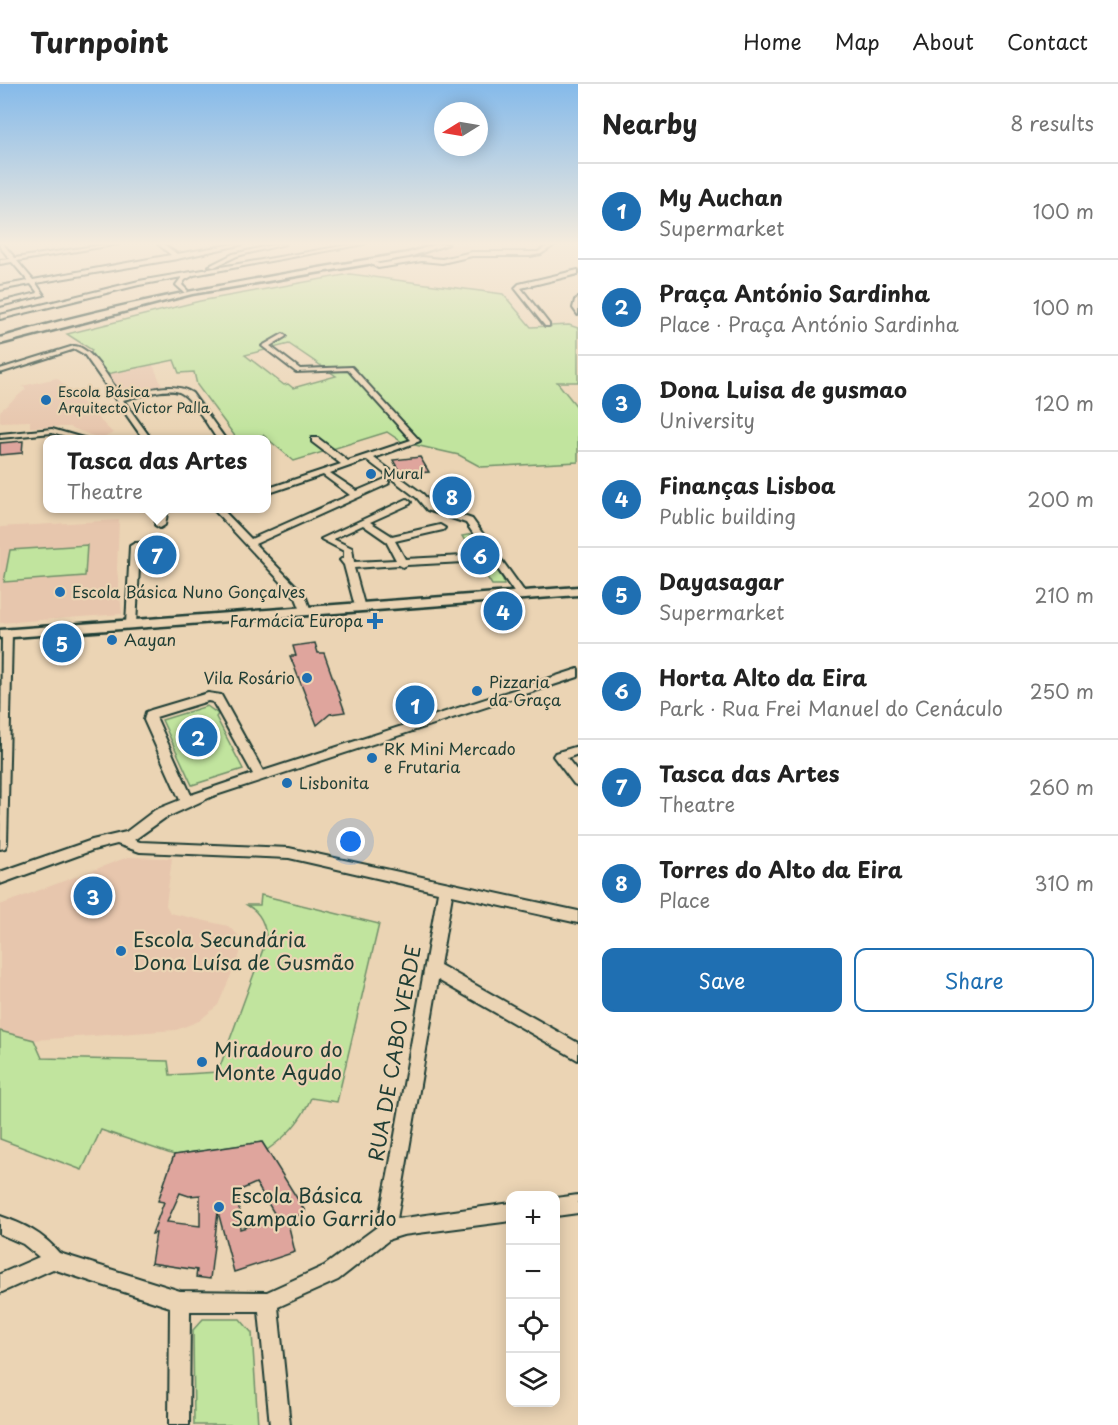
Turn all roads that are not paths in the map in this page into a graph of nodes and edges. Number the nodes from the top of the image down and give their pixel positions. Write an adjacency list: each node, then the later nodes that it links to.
1 (43, 307): 5 (street)
2 (119, 307): 8 (main road)
3 (132, 307): 8 (main road)
4 (533, 307): 6 (street)
5 (0, 317)
6 (547, 324)
7 (284, 336): 16 (street)
8 (0, 339)
9 (0, 371): 10 (street)
10 (119, 399): 12 (street); 13 (street)
11 (67, 435): 14 (street)
12 (144, 435)
13 (218, 435)
14 (0, 436)
15 (315, 440): 17 (street)
16 (369, 458): 17 (street); 35 (street)
17 (348, 465): 18 (street)
18 (325, 473): 20 (street); 21 (street)
19 (385, 482): 21 (street)
20 (271, 490)
21 (356, 495): 29 (street)
22 (407, 502): 25 (street)
23 (163, 513): 26 (street)
24 (221, 513): 29 (street)
25 (364, 522): 28 (street); 33 (street)
26 (160, 525)
27 (440, 528): 28 (street)
28 (390, 539): 32 (street)
29 (249, 543): 37 (street)
30 (154, 545): 38 (street)
31 (464, 559): 32 (street)
32 (402, 564): 33 (street)
33 (349, 565): 36 (street)
34 (578, 591): 35 (street)
35 (522, 596): 36 (street)
36 (360, 608): 37 (street)
37 (306, 611): 38 (street)
38 (131, 624): 39 (street)
39 (4, 634): 41 (street)
40 (578, 673): 43 (street)
41 (3, 697): 46 (street)
42 (578, 750): 44 (street)
43 (260, 776): 45 (street); 45 (street)
44 (578, 781)
45 (188, 803): 47 (street)
46 (0, 838)
47 (116, 839): 48 (street); 49 (street)
48 (0, 878)
49 (446, 888): 50 (street); 51 (street, RUA DE CABO VERDE)
50 (578, 917)
51 (433, 969): 52 (street); 57 (street, RUA DE CABO VERDE)
52 (578, 1052)
53 (578, 1204): 54 (street)
54 (560, 1206)
55 (506, 1213): 57 (street)
56 (0, 1225): 58 (street)
57 (385, 1232): 61 (street)
58 (53, 1260): 59 (street); 60 (street)
59 (0, 1284)
60 (180, 1300): 61 (street); 62 (street)
61 (268, 1302): 63 (street)
62 (179, 1425)
63 (280, 1425)

